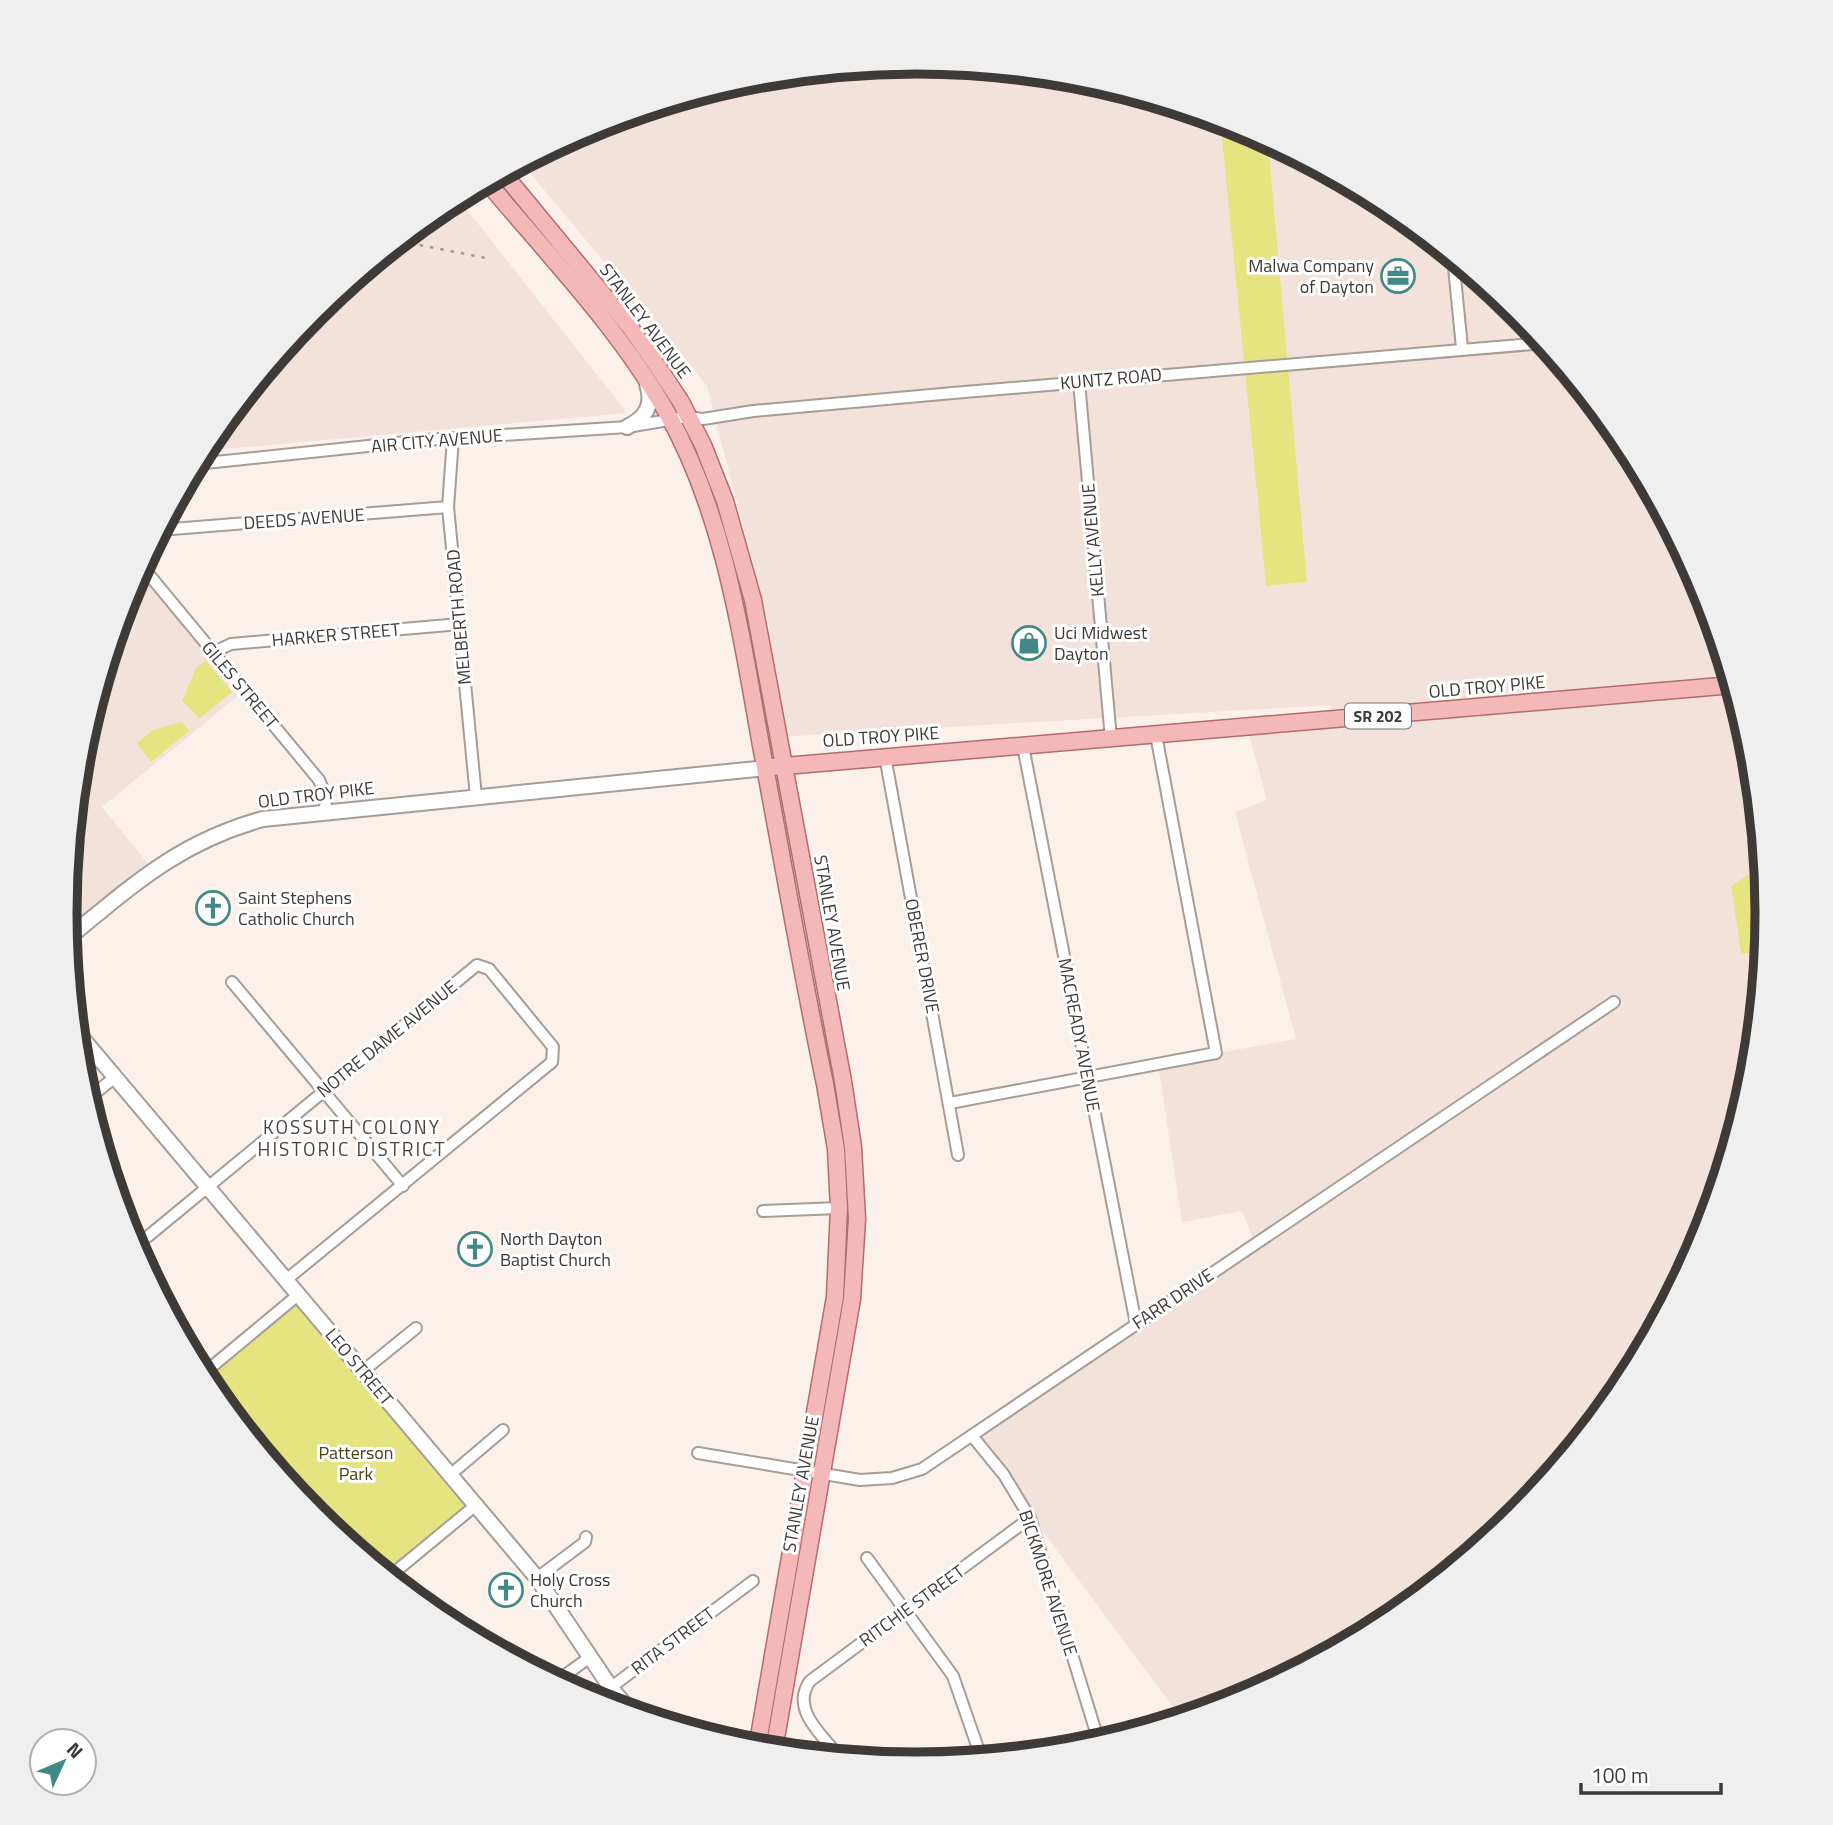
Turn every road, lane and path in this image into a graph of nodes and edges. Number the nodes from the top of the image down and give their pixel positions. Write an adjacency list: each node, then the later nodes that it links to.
1 (509, 180): 8 (main road, STANLEY AVENUE)
2 (493, 189): 6 (main road, STANLEY AVENUE)
3 (1454, 269): 5 (street)
4 (1533, 344): 5 (street, KUNTZ ROAD)
5 (1462, 348): 7 (street, KUNTZ ROAD)
6 (644, 376): 8 (main road, STANLEY AVENUE); 9 (street)
7 (1079, 383): 8 (street, KUNTZ ROAD); 19 (street, KELLY AVENUE)
8 (679, 420): 9 (street, AIR CITY AVENUE); 22 (main road, STANLEY AVENUE); 23 (main road, STANLEY AVENUE)
9 (627, 427): 10 (street, AIR CITY AVENUE)
10 (453, 438): 11 (street, AIR CITY AVENUE); 12 (street, MELBERTH ROAD)
11 (209, 463)
12 (448, 506): 13 (street, DEEDS AVENUE); 15 (street, MELBERTH ROAD)
13 (170, 529)
14 (149, 574): 16 (street, GILES STREET)
15 (460, 624): 16 (street, HARKER STREET); 24 (street, MELBERTH ROAD)
16 (214, 652): 25 (street, GILES STREET)
17 (1724, 686): 18 (main road, OLD TROY PIKE / SR 202)
18 (1156, 735): 19 (main road, OLD TROY PIKE / SR 202); 31 (street)
19 (1111, 739): 20 (main road, OLD TROY PIKE / SR 202)
20 (1023, 746): 21 (main road, OLD TROY PIKE / SR 202); 31 (street, MACREADY AVENUE)
21 (885, 756): 22 (main road, OLD TROY PIKE / SR 202); 34 (street, OBERER DRIVE)
22 (783, 766): 23 (main road, OLD TROY PIKE / SR 202); 51 (main road, STANLEY AVENUE)
23 (766, 768): 24 (street, OLD TROY PIKE / SR 202); 38 (main road, STANLEY AVENUE)
24 (476, 797): 25 (street, OLD TROY PIKE / SR 202)
25 (325, 810): 26 (street, OLD TROY PIKE / SR 202)
26 (78, 930)
27 (232, 982): 33 (street)
28 (1614, 1002): 43 (street, FARR DRIVE)
29 (89, 1046): 30 (street, LEO STREET)
30 (115, 1077): 32 (street); 37 (street, LEO STREET)
31 (1087, 1077): 34 (street); 43 (street, MACREADY AVENUE)
32 (97, 1091)
33 (324, 1091): 36 (street); 36 (street, NOTRE DAME AVENUE); 37 (street, NOTRE DAME AVENUE)
34 (950, 1103): 35 (street, OBERER DRIVE)
35 (958, 1155)
36 (403, 1186): 41 (street)
37 (207, 1187): 40 (street, NOTRE DAME AVENUE); 41 (street, LEO STREET)
38 (839, 1208): 39 (street); 50 (main road, STANLEY AVENUE)
39 (764, 1211)
40 (144, 1240)
41 (286, 1280): 42 (street, LEO STREET)
42 (299, 1295): 45 (street); 46 (street, LEO STREET)
43 (1136, 1324): 48 (street, FARR DRIVE)
44 (416, 1328): 46 (street)
45 (211, 1366)
46 (363, 1371): 52 (street, LEO STREET)
47 (503, 1430): 52 (street)
48 (973, 1437): 51 (street, FARR DRIVE); 54 (street, BICKMORE AVENUE)
49 (698, 1452): 50 (street, FARR DRIVE)
50 (805, 1471): 51 (street, FARR DRIVE); 67 (main road, STANLEY AVENUE)
51 (822, 1474): 68 (main road, STANLEY AVENUE)
52 (450, 1475): 53 (street, LEO STREET)
53 (476, 1505): 57 (street); 58 (street, LEO STREET)
54 (1030, 1518): 60 (street, RITCHIE STREET); 66 (street, BICKMORE AVENUE)
55 (586, 1537): 58 (street)
56 (867, 1559): 60 (street)
57 (397, 1570)
58 (537, 1578): 61 (street, LEO STREET)
59 (753, 1581): 63 (street, RITA STREET)
60 (904, 1613): 69 (street, RITCHIE STREET); 70 (street)
61 (590, 1657): 62 (street); 63 (street, LEO STREET)
62 (566, 1675)
63 (611, 1688): 64 (street, RITA STREET); 65 (street, LEO STREET)
64 (606, 1692)
65 (618, 1696)
66 (1096, 1731)
67 (759, 1736)
68 (776, 1739)
69 (832, 1747)
70 (978, 1749)

